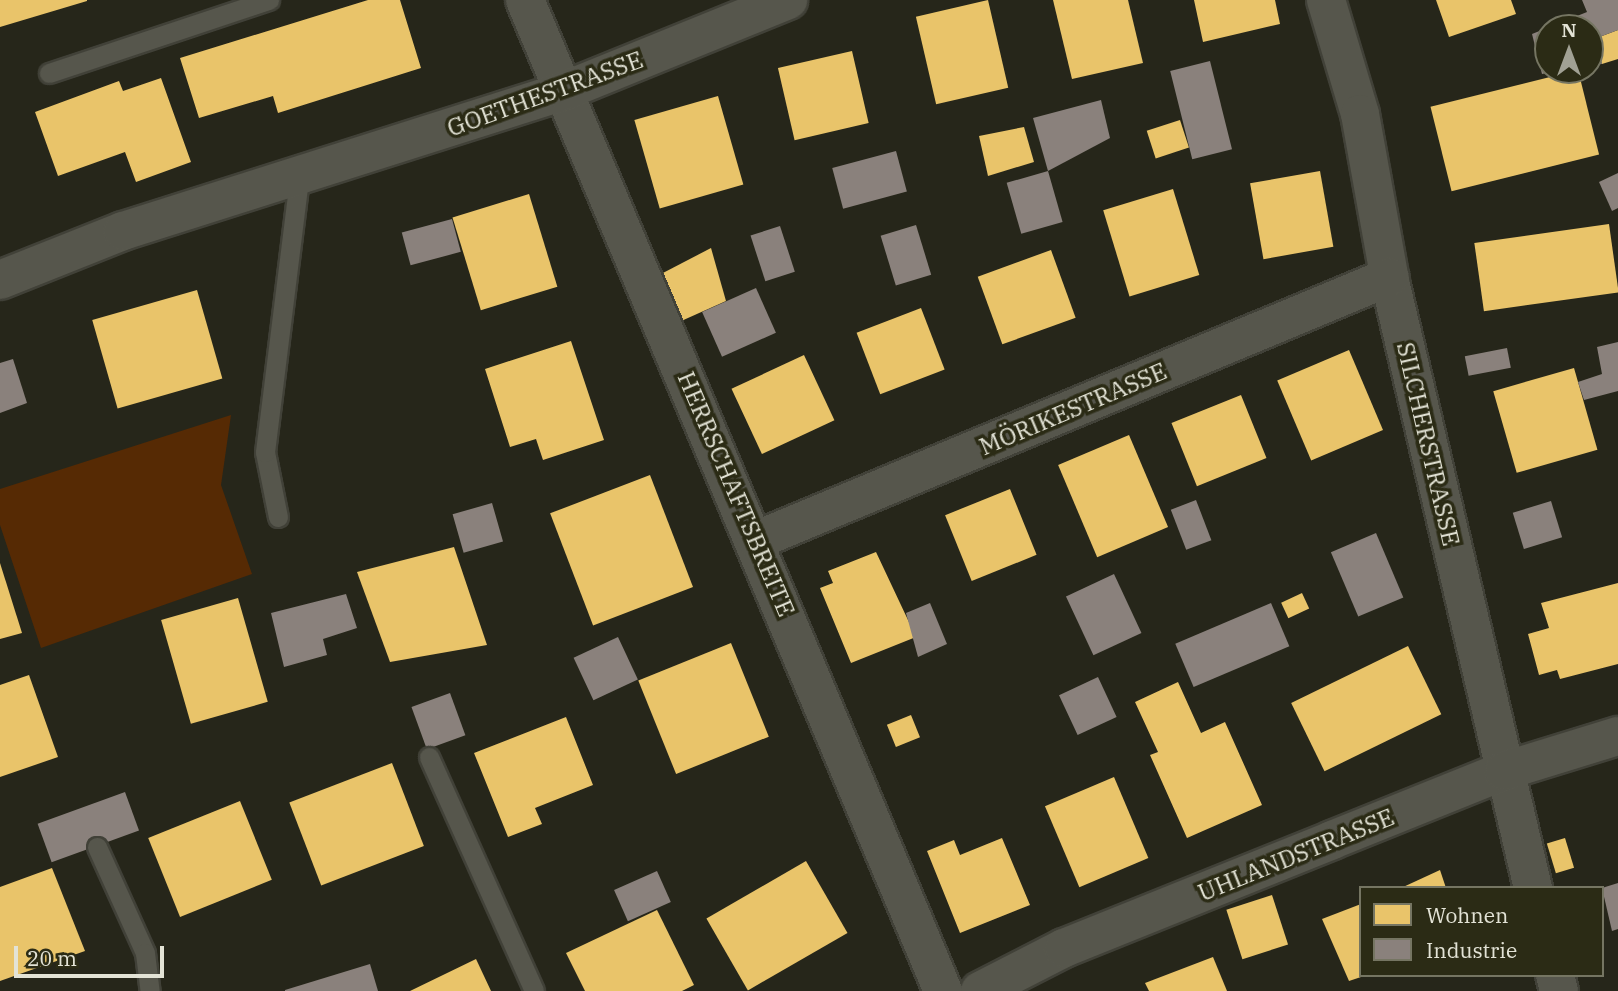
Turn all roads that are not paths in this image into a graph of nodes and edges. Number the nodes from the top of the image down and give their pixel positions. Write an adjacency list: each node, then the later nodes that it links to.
1 (269, 0): 5 (lane)
2 (525, 0): 6 (street, HERRSCHAFTSBREITE)
3 (788, 0): 6 (street, GOETHESTRASSE)
4 (1326, 0): 8 (street, SILCHERSTRASSE)
5 (49, 74)
6 (564, 91): 7 (street, GOETHESTRASSE); 11 (street, HERRSCHAFTSBREITE)
7 (299, 178): 9 (street, GOETHESTRASSE); 10 (lane)
8 (1389, 277): 11 (street, MÖRIKESTRASSE); 14 (street, SILCHERSTRASSE)
9 (0, 280)
10 (278, 517)
11 (757, 540): 19 (street, HERRSCHAFTSBREITE)
12 (1618, 736): 14 (street, UHLANDSTRASSE)
13 (429, 757): 18 (lane)
14 (1504, 771): 16 (street, SILCHERSTRASSE); 20 (street, UHLANDSTRASSE)
15 (97, 847): 17 (lane)
16 (1533, 886)
17 (150, 991)
18 (534, 991)
19 (943, 991)
20 (980, 991)

